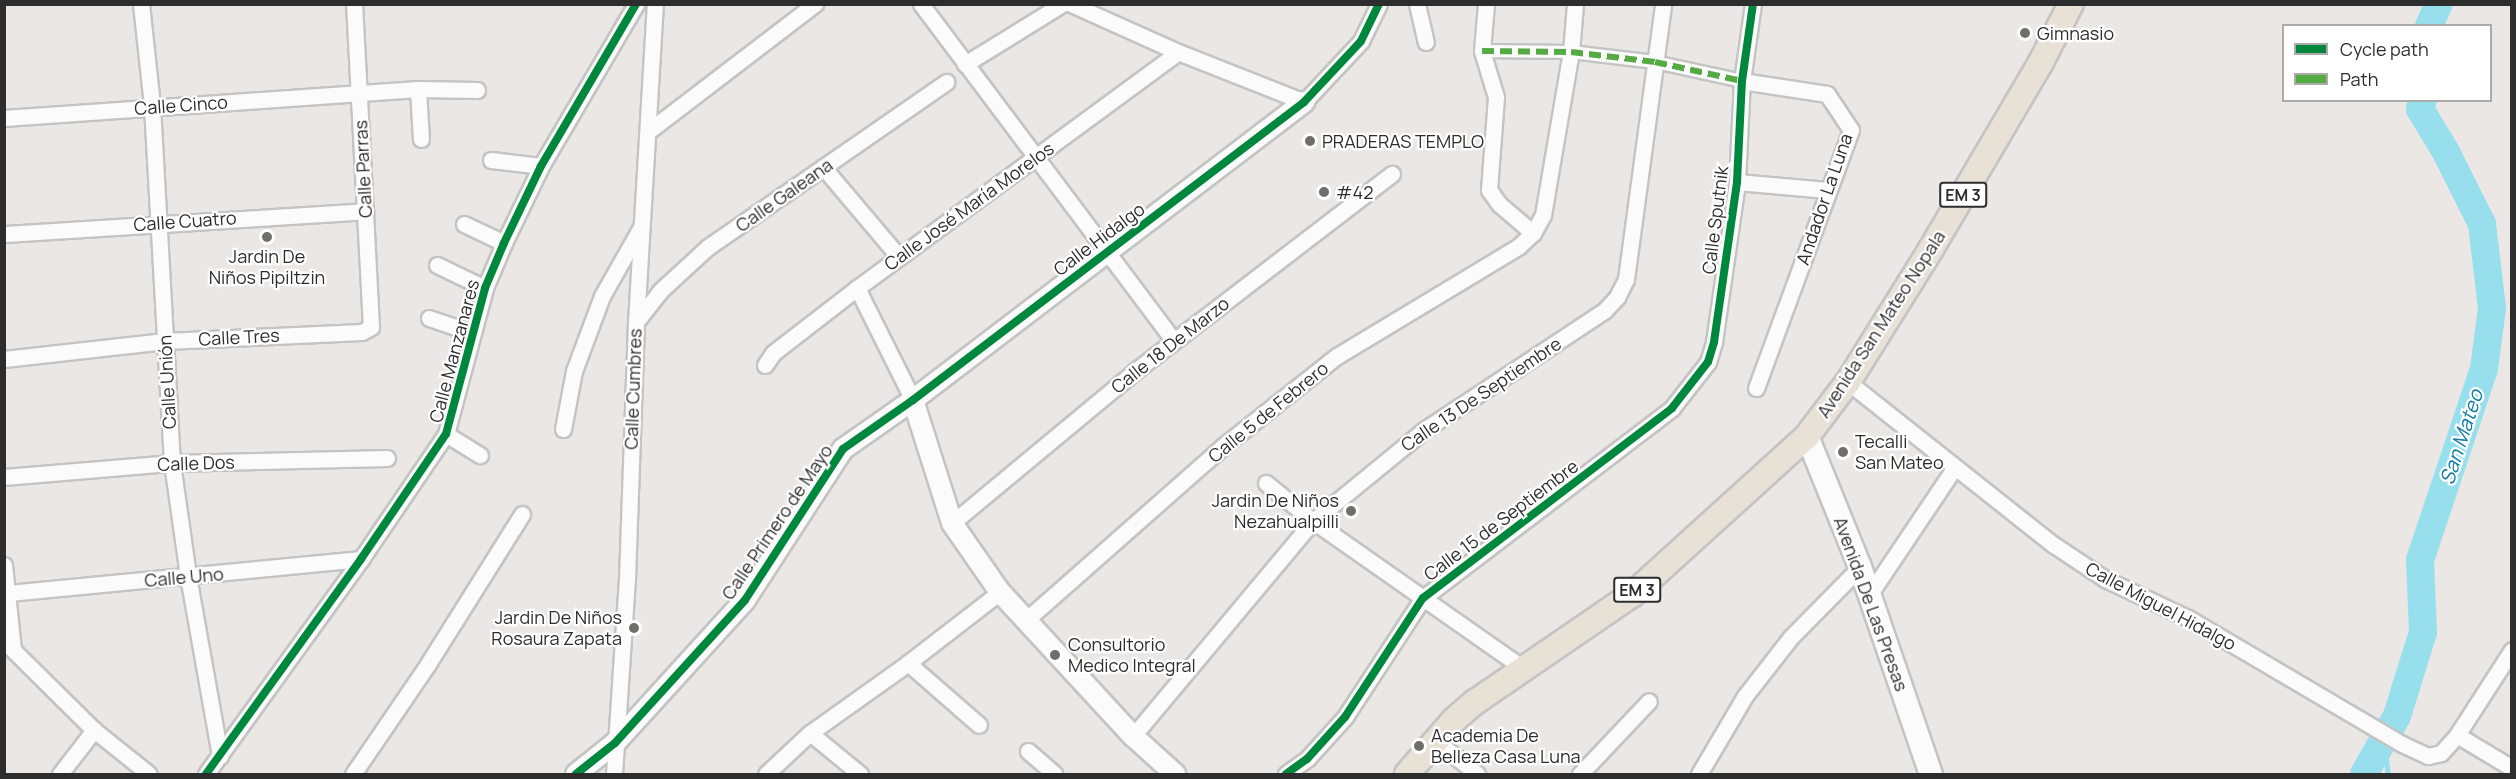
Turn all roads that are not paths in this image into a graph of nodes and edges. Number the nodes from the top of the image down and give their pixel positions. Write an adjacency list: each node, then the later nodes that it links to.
1 (141, 4): 28 (street, Calle Unión)
2 (354, 4): 26 (street, Calle Parras)
3 (636, 4): 34 (street, Calle Manzanares)
4 (655, 4): 30 (street, Calle Cumbres)
5 (815, 4): 30 (street)
6 (921, 4): 21 (street)
7 (1062, 4): 21 (street)
8 (1071, 4): 18 (street)
9 (1379, 4): 27 (street)
10 (1417, 4): 16 (street)
11 (1485, 4): 17 (street)
12 (1575, 4): 19 (street)
13 (1663, 4): 20 (street)
14 (1753, 4): 22 (street, Calle Sputnik)
15 (2071, 4): 60 (main road, Avenida San Mateo Nopala / EM 3)
16 (1426, 42)
17 (1482, 51): 19 (street); 43 (street)
18 (1178, 52): 27 (street); 32 (street, Calle José María Morelos)
19 (1571, 52): 20 (street); 43 (street)
20 (1655, 62): 22 (street); 73 (street, Calle 13 De Septiembre)
21 (965, 64): 32 (street)
22 (1742, 81): 37 (street, Calle Sputnik); 38 (street, Andador La Luna)
23 (946, 82): 35 (street, Calle Galeana)
24 (418, 89): 25 (street, Calle Cinco); 26 (street, Calle Cinco); 31 (street)
25 (477, 90)
26 (358, 95): 28 (street, Calle Cinco); 39 (street, Calle Parras)
27 (1304, 102): 46 (street, Calle Hidalgo)
28 (152, 106): 29 (street, Calle Cinco); 40 (street, Calle Unión)
29 (4, 118)
30 (650, 130): 42 (street, Calle Cumbres)
31 (421, 139)
32 (1036, 156): 46 (street); 47 (street, Calle José María Morelos)
33 (491, 160): 34 (street)
34 (541, 166): 45 (street, Calle Manzanares)
35 (823, 167): 47 (street); 52 (street, Calle Galeana)
36 (1392, 174): 56 (street, Calle 18 De Marzo)
37 (1737, 182): 38 (street); 58 (street, Calle Sputnik)
38 (1828, 190): 61 (street, Andador La Luna)
39 (365, 211): 40 (street, Calle Cuatro); 53 (street, Calle Parras)
40 (159, 223): 44 (street, Calle Cuatro); 55 (street, Calle Unión)
41 (464, 224): 45 (street)
42 (643, 224): 52 (street, Calle Cumbres); 63 (street)
43 (1533, 233): 83 (street, Calle 5 de Febrero)
44 (4, 234)
45 (504, 243): 49 (street, Calle Manzanares)
46 (1107, 252): 56 (street); 62 (street, Calle Hidalgo)
47 (899, 257): 50 (street, Calle José María Morelos)
48 (437, 265): 49 (street)
49 (485, 288): 54 (street, Calle Manzanares)
50 (857, 288): 59 (street, Calle José María Morelos); 62 (street)
51 (429, 318): 54 (street)
52 (636, 322): 95 (street, Calle Cumbres)
53 (367, 331): 55 (street, Calle Tres)
54 (473, 333): 64 (street, Calle Manzanares)
55 (165, 341): 57 (street, Calle Tres); 68 (street, Calle Unión)
56 (1174, 341): 74 (street, Calle 18 De Marzo)
57 (4, 359)
58 (1708, 362): 82 (street, Calle 15 de Septiembre)
59 (765, 365)
60 (1848, 382): 65 (main road, Avenida San Mateo Nopala / EM 3); 69 (street, Calle Miguel Hidalgo)
61 (1756, 388)
62 (913, 400): 74 (street); 95 (street, Calle Primero de Mayo)
63 (563, 429)
64 (447, 434): 66 (street); 75 (street, Calle Manzanares)
65 (1807, 436): 77 (main road, Avenida De Las Presas); 87 (main road, Avenida San Mateo Nopala / EM 3)
66 (480, 455)
67 (387, 458): 68 (street, Calle Dos)
68 (172, 463): 70 (street, Calle Dos); 78 (street, Calle Unión)
69 (1955, 467): 81 (street); 92 (street, Calle Miguel Hidalgo)
70 (4, 477)
71 (1266, 483): 73 (street)
72 (522, 514): 102 (street)
73 (1313, 521): 82 (street); 93 (street, Calle 13 De Septiembre)
74 (952, 523): 79 (street)
75 (361, 560): 78 (street, Calle Uno); 97 (street, Calle Manzanares)
76 (4, 565): 80 (street)
77 (1860, 567): 81 (main road, Avenida De Las Presas); 113 (street)
78 (188, 576): 80 (street, Calle Uno); 97 (street, Calle Unión)
79 (1000, 592): 83 (street); 86 (street)
80 (8, 593): 84 (street)
81 (1869, 596): 114 (main road, Avenida De Las Presas)
82 (1424, 598): 87 (street); 109 (street, Calle 15 de Septiembre)
83 (1026, 620): 93 (street)
84 (9, 645): 90 (street)
85 (2511, 650): 92 (street)
86 (908, 663): 89 (street); 91 (street)
87 (1523, 668): 94 (main road, Avenida San Mateo Nopala / EM 3)
88 (1649, 701): 112 (street)
89 (979, 725)
90 (94, 730): 99 (street); 100 (street)
91 (810, 733): 105 (street); 106 (street)
92 (2457, 735): 98 (street)
93 (1133, 736): 108 (street)
94 (1435, 740): 110 (main road, Avenida San Mateo Nopala / EM 3); 111 (street)
95 (615, 743): 103 (street, Calle Primero de Mayo); 104 (street, Calle Cumbres)
96 (1028, 751): 107 (street)
97 (220, 756): 101 (street, Calle Manzanares)
98 (2511, 768)
99 (60, 774)
100 (148, 774)
101 (206, 774)
102 (353, 774)
103 (576, 774)
104 (614, 774)
105 (766, 774)
106 (860, 774)
107 (1054, 774)
108 (1175, 774)
109 (1286, 774)
110 (1407, 774)
111 (1477, 774)
112 (1580, 774)
113 (1699, 774)
114 (1931, 774)

